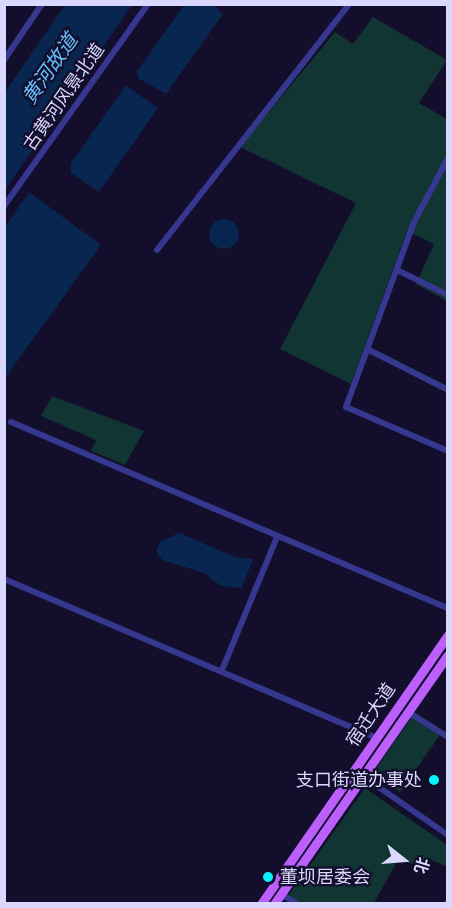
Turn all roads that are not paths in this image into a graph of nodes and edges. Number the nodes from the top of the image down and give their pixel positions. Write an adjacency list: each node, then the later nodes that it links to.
1 (42, 4): 4 (street)
2 (148, 4): 6 (street, 古黄河风景北道)
3 (350, 4): 7 (street)
4 (4, 60)
5 (447, 158): 8 (street)
6 (4, 206)
7 (157, 250)
8 (397, 270): 9 (street); 10 (street)
9 (447, 295)
10 (367, 350): 11 (street); 13 (street)
11 (447, 390)
12 (11, 422): 14 (street)
13 (447, 451)
14 (277, 537): 16 (street); 19 (street)
15 (4, 579): 19 (street)
16 (447, 608)
17 (447, 635): 22 (main road, 宿迁大道)
18 (447, 655): 20 (main road, 宿迁大道)
19 (222, 670): 22 (street)
20 (408, 712): 21 (street); 24 (main road, 宿迁大道)
21 (447, 737)
22 (376, 738): 23 (main road, 宿迁大道)
23 (354, 770): 24 (street); 27 (main road, 宿迁大道)
24 (363, 776): 25 (street); 26 (main road, 宿迁大道)
25 (447, 835)
26 (281, 894): 28 (main road, 宿迁大道); 29 (street)
27 (261, 903)
28 (274, 903)
29 (297, 903)

